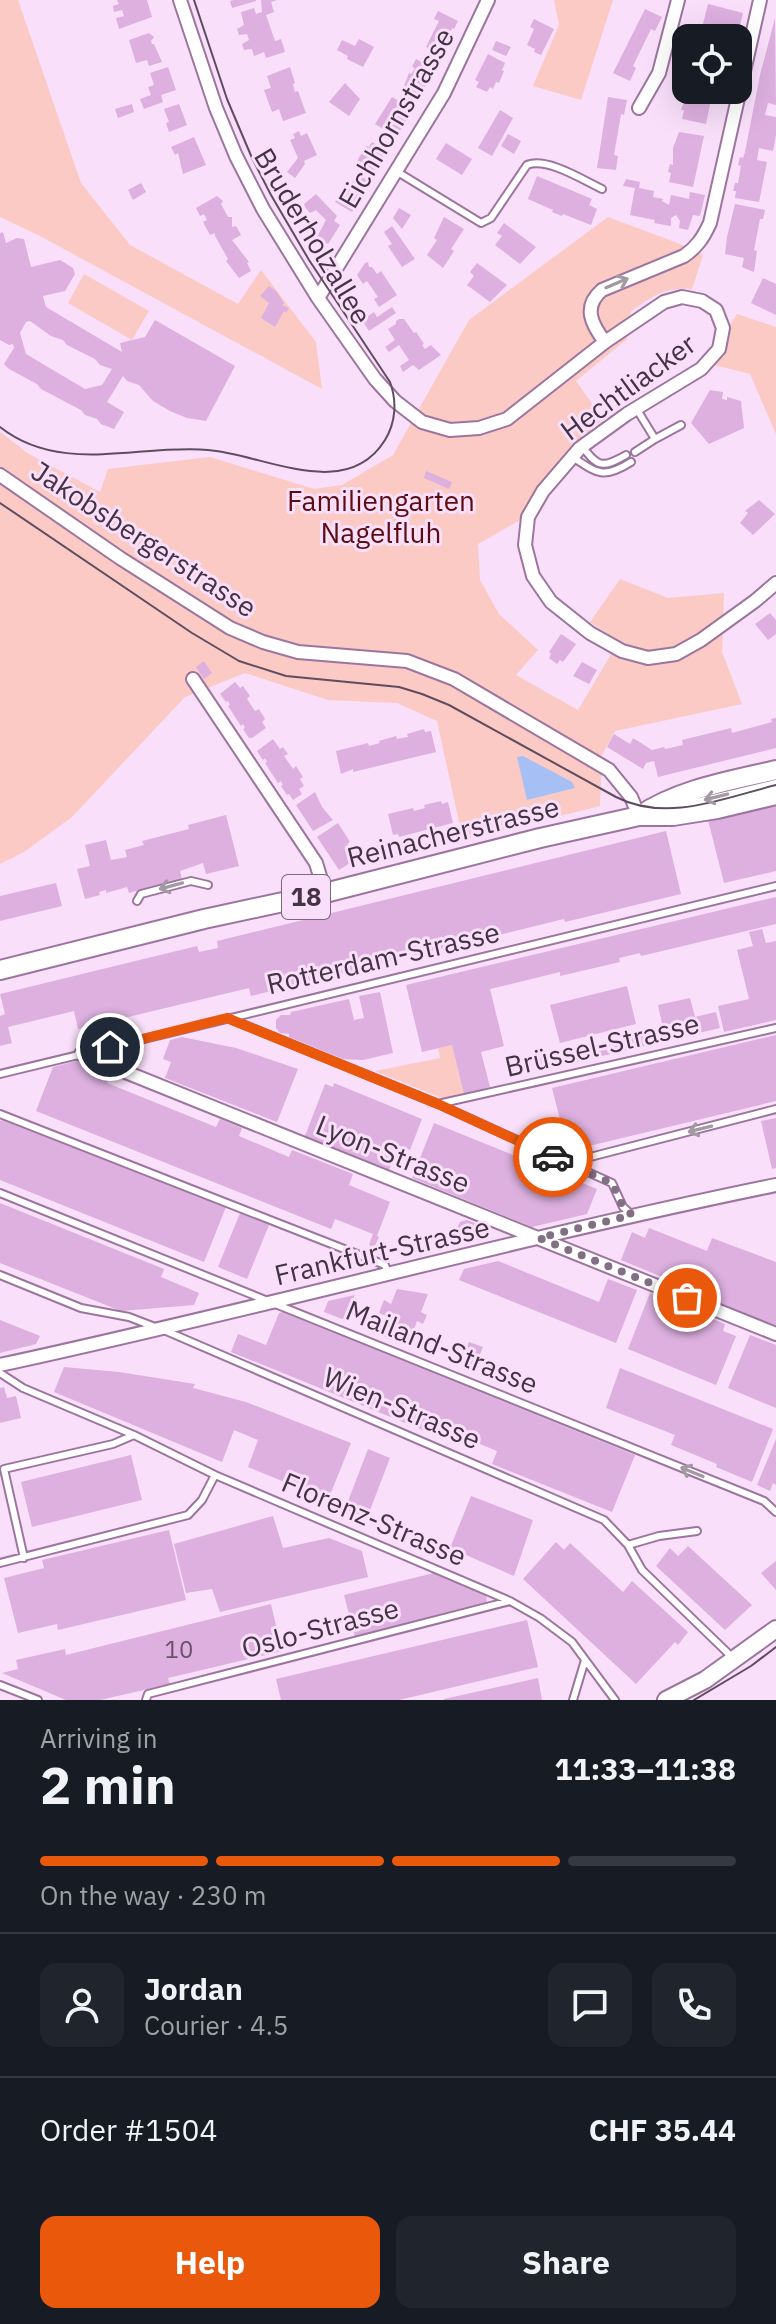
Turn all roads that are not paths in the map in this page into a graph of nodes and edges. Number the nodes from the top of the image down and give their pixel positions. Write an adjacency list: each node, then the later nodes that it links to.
1 (180, 0): 8 (street, Bruderholzallee)
2 (488, 0): 6 (street, Eichhornstrasse)
3 (678, 0): 5 (street)
4 (760, 0): 9 (street, one-way to 4)
5 (639, 108)
6 (396, 171): 7 (lane); 8 (street, Eichhornstrasse)
7 (602, 189)
8 (318, 298): 10 (street, Bruderholzallee)
9 (605, 342): 10 (street, Hechtliacker); 11 (street, Hechtliacker)
10 (390, 396)
11 (636, 408): 13 (lane); 14 (street, Hechtliacker)
12 (681, 425): 13 (lane)
13 (655, 439): 15 (lane)
14 (582, 446): 16 (lane); 17 (street, Hechtliacker)
15 (635, 452)
16 (626, 455)
17 (572, 457): 18 (lane); 20 (street, Hechtliacker)
18 (631, 462)
19 (0, 475): 26 (street, Jakobsbergerstrasse)
20 (776, 583)
21 (193, 679): 29 (street)
22 (776, 770): 25 (main road, Reinacherstrasse / 18)
23 (776, 783): 25 (lane, one-way to 25)
24 (776, 795): 26 (main road, Reinacherstrasse / 18)
25 (655, 806): 26 (main road, Reinacherstrasse / 18)
26 (639, 816): 29 (main road, Reinacherstrasse / 18)
27 (208, 885): 30 (lane, one-way to 30)
28 (776, 886): 32 (lane, Rotterdam-Strasse)
29 (325, 893): 31 (main road, Reinacherstrasse / 18)
30 (137, 901)
31 (0, 970)
32 (227, 1018): 34 (lane, Rotterdam-Strasse); 36 (lane)
33 (776, 1028): 36 (lane, Brüssel-Strasse)
34 (81, 1054): 35 (lane, Rotterdam-Strasse); 43 (street, Lyon-Strasse)
35 (0, 1074)
36 (438, 1104): 39 (lane)
37 (776, 1109): 39 (lane, one-way to 39)
38 (0, 1114): 44 (lane)
39 (567, 1163): 42 (lane)
40 (776, 1185): 42 (street, Frankfurt-Strasse)
41 (0, 1193): 46 (lane, Mailand-Strasse)
42 (632, 1215): 43 (street, Frankfurt-Strasse)
43 (539, 1238): 44 (street, Frankfurt-Strasse); 48 (street, Lyon-Strasse)
44 (388, 1274): 46 (street, Frankfurt-Strasse)
45 (0, 1275): 47 (lane, Wien-Strasse)
46 (272, 1302): 47 (street, Frankfurt-Strasse); 53 (lane, Mailand-Strasse, one-way to 46)
47 (161, 1329): 49 (street, Frankfurt-Strasse); 55 (lane, Wien-Strasse)
48 (776, 1334)
49 (0, 1365)
50 (0, 1373): 51 (lane, Florenz-Strasse)
51 (134, 1435): 52 (lane, Florenz-Strasse); 56 (lane)
52 (215, 1475): 56 (lane); 58 (lane, Florenz-Strasse)
53 (776, 1512)
54 (697, 1531): 55 (lane)
55 (628, 1545): 61 (lane, Wien-Strasse)
56 (24, 1558): 57 (lane)
57 (0, 1563)
58 (510, 1601): 60 (lane, Florenz-Strasse); 64 (lane, Oslo-Strasse)
59 (776, 1629): 61 (main road)
60 (585, 1660): 65 (lane); 66 (lane, Florenz-Strasse)
61 (735, 1660): 67 (main road)
62 (0, 1685): 63 (lane)
63 (38, 1700)
64 (146, 1700)
65 (573, 1700)
66 (615, 1700)
67 (666, 1700)

